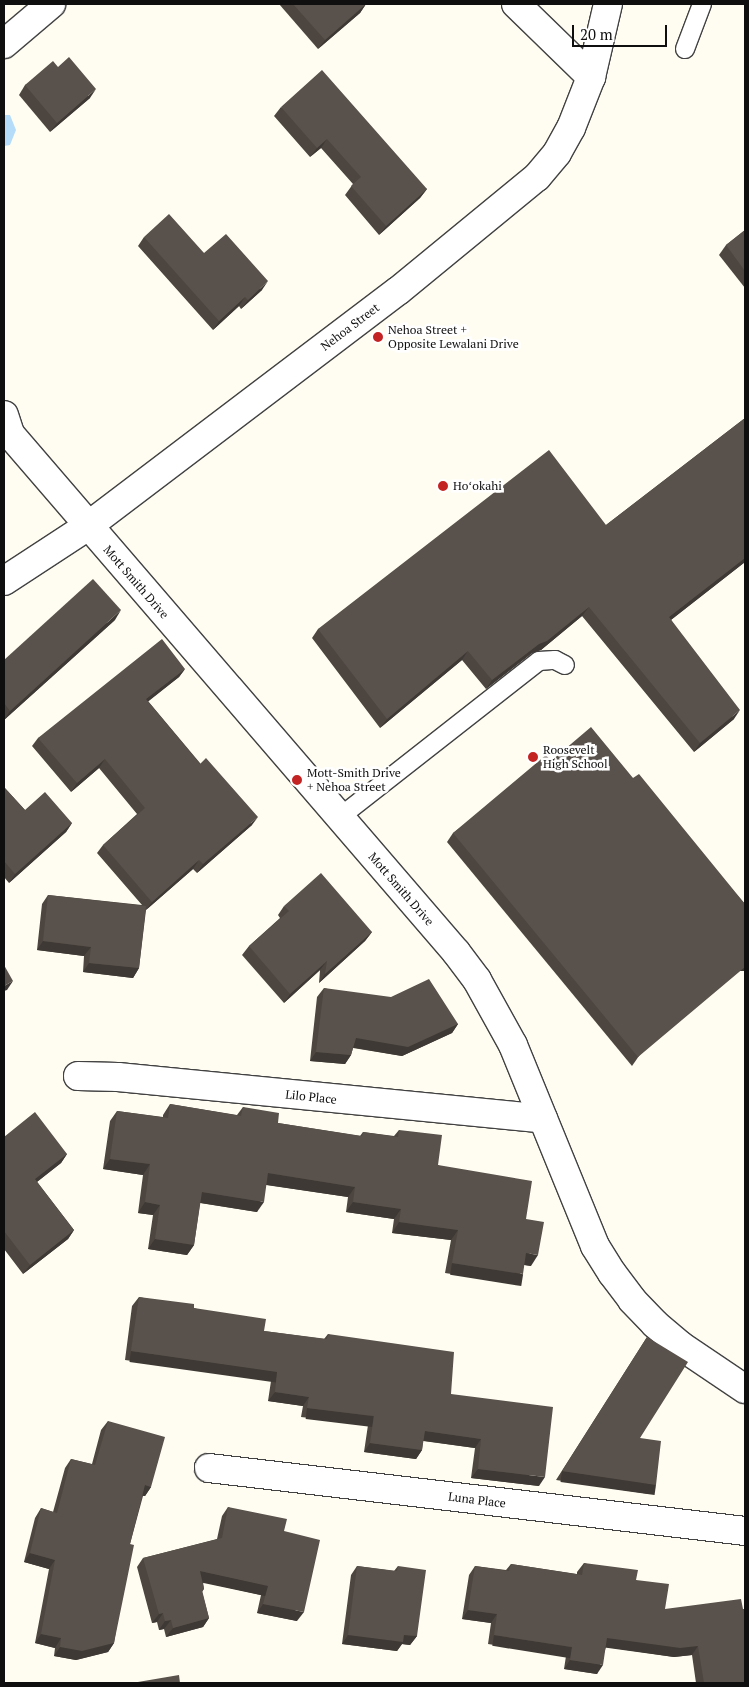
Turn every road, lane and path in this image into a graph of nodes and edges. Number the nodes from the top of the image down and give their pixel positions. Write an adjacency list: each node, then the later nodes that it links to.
1 (51, 4): 5 (street)
2 (516, 4): 7 (street)
3 (608, 4): 7 (street, Nehoa Street)
4 (702, 4): 6 (lane)
5 (4, 44)
6 (685, 49)
7 (592, 77): 9 (street, Nehoa Street)
8 (4, 415): 9 (street, Mott Smith Drive)
9 (88, 526): 10 (street, Nehoa Street); 12 (street, Mott Smith Drive)
10 (4, 581)
11 (565, 665): 12 (lane)
12 (340, 817): 14 (street, Mott Smith Drive)
13 (78, 1076): 14 (street, Lilo Place)
14 (543, 1120): 15 (street, Mott Smith Drive)
15 (745, 1389)
16 (209, 1468): 17 (street, Luna Place)
17 (745, 1531)

